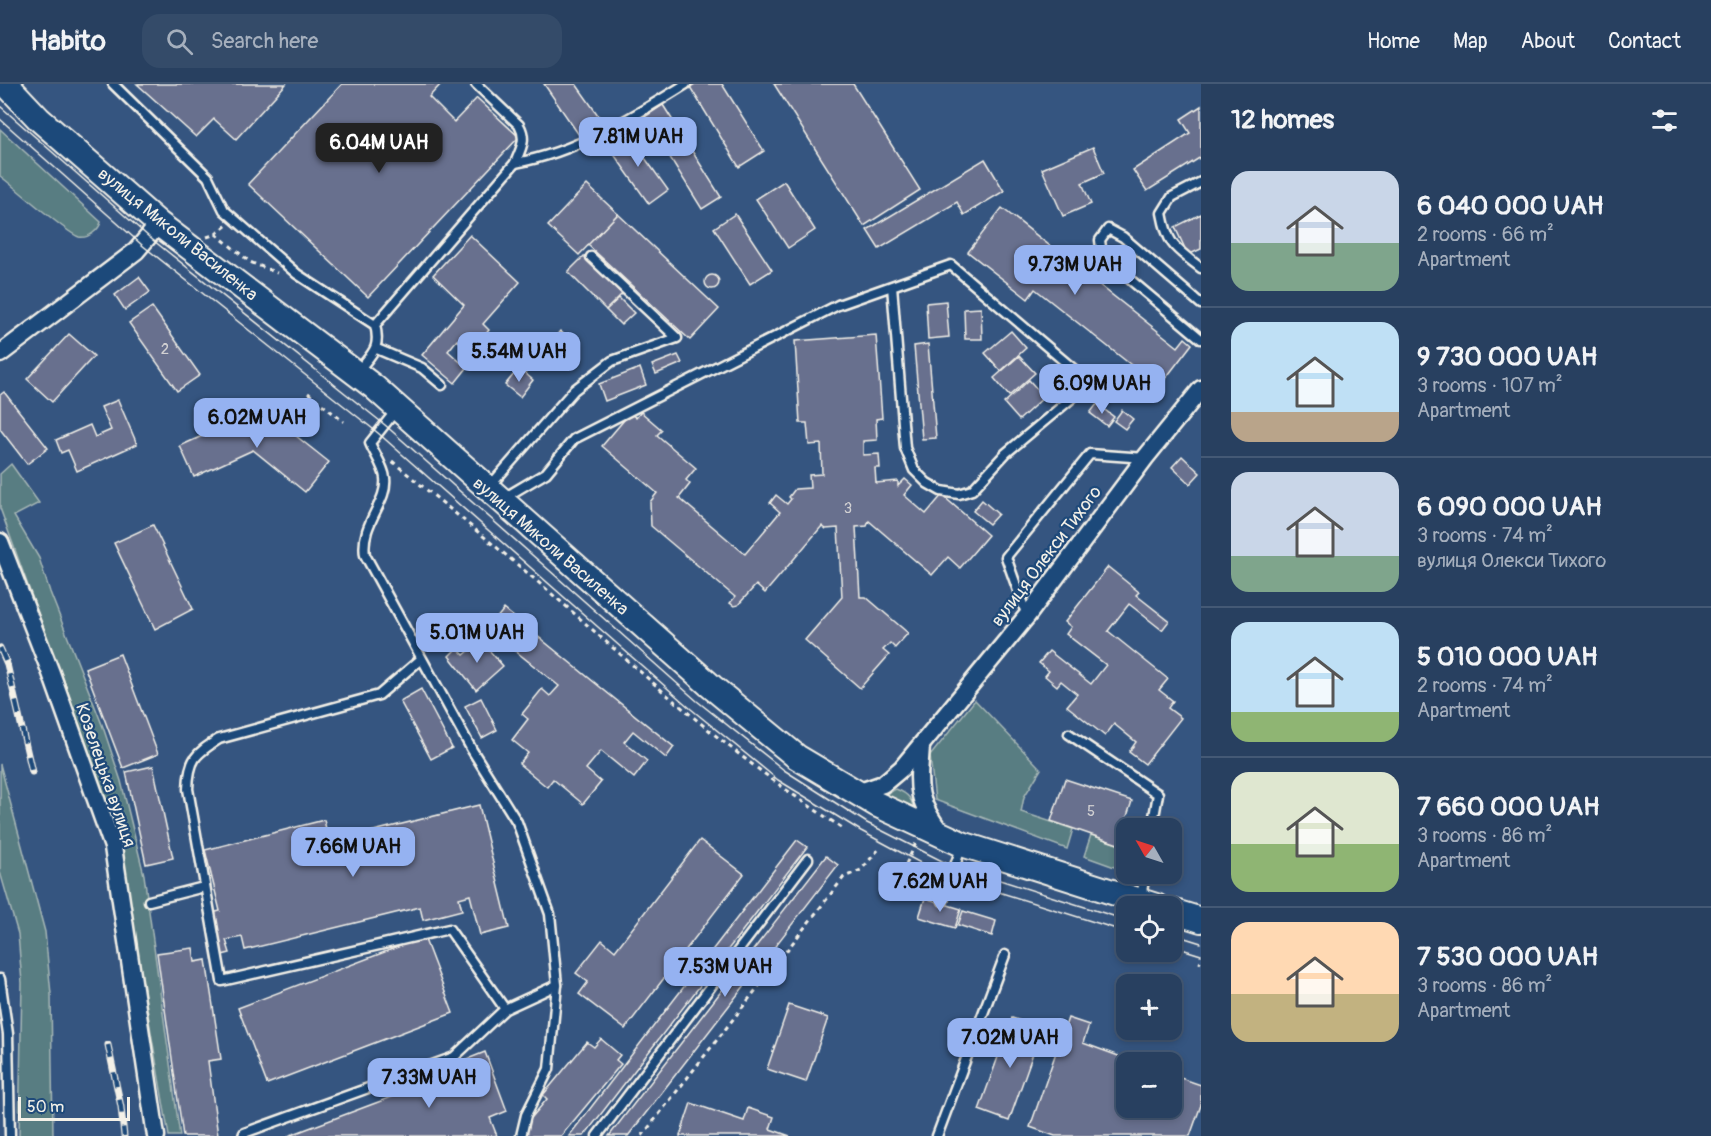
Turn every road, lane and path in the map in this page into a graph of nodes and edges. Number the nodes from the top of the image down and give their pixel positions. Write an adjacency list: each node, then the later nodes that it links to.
1 (6, 84): 8 (main road, вулиця Миколи Василенка)
2 (113, 84): 7 (lane)
3 (476, 84): 5 (lane)
4 (686, 84): 5 (lane)
5 (515, 163): 16 (lane)
6 (1201, 182): 12 (lane)
7 (234, 219): 9 (path); 13 (lane)
8 (159, 224): 19 (street); 20 (main road, вулиця Миколи Василенка)
9 (216, 234): 10 (path); 13 (path)
10 (203, 239)
11 (591, 257): 28 (lane)
12 (1201, 268)
13 (297, 274): 16 (lane)
14 (892, 286): 14 (lane); 28 (lane)
15 (1201, 304): 17 (lane)
16 (375, 325): 18 (lane)
17 (1201, 339)
18 (377, 349): 20 (lane); 21 (lane)
19 (0, 354)
20 (356, 374): 24 (main road, вулиця Миколи Василенка)
21 (442, 385)
22 (1201, 389): 27 (street, вулиця Олекси Тихого)
23 (308, 393): 25 (path)
24 (397, 409): 26 (lane); 28 (main road, вулиця Миколи Василенка)
25 (344, 422)
26 (370, 443): 31 (lane); 36 (path)
27 (1145, 458): 30 (street, вулиця Олекси Тихого); 30 (lane)
28 (493, 496): 34 (main road, вулиця Миколи Василенка)
29 (0, 542): 51 (street, Козелецька вулиця)
30 (1026, 616): 33 (street, вулиця Олекси Тихого)
31 (421, 659): 40 (lane); 48 (lane)
32 (1069, 734): 35 (lane)
33 (921, 746): 34 (street, вулиця Олекси Тихого); 37 (street)
34 (857, 793): 37 (main road, вулиця Миколи Василенка)
35 (1154, 818)
36 (843, 829)
37 (953, 840): 41 (main road, вулиця Миколи Василенка); 43 (lane)
38 (878, 850): 55 (path)
39 (808, 859): 54 (lane)
40 (204, 887): 42 (lane); 49 (lane)
41 (1124, 896)
42 (149, 901)
43 (943, 901)
44 (1182, 914): 45 (main road)
45 (1201, 920)
46 (1005, 955): 56 (lane)
47 (0, 979): 50 (lane)
48 (557, 985): 49 (lane); 53 (lane)
49 (506, 1009): 52 (lane)
50 (10, 1136)
51 (156, 1136)
52 (243, 1136)
53 (521, 1136)
54 (597, 1136)
55 (642, 1136)
56 (937, 1136)

